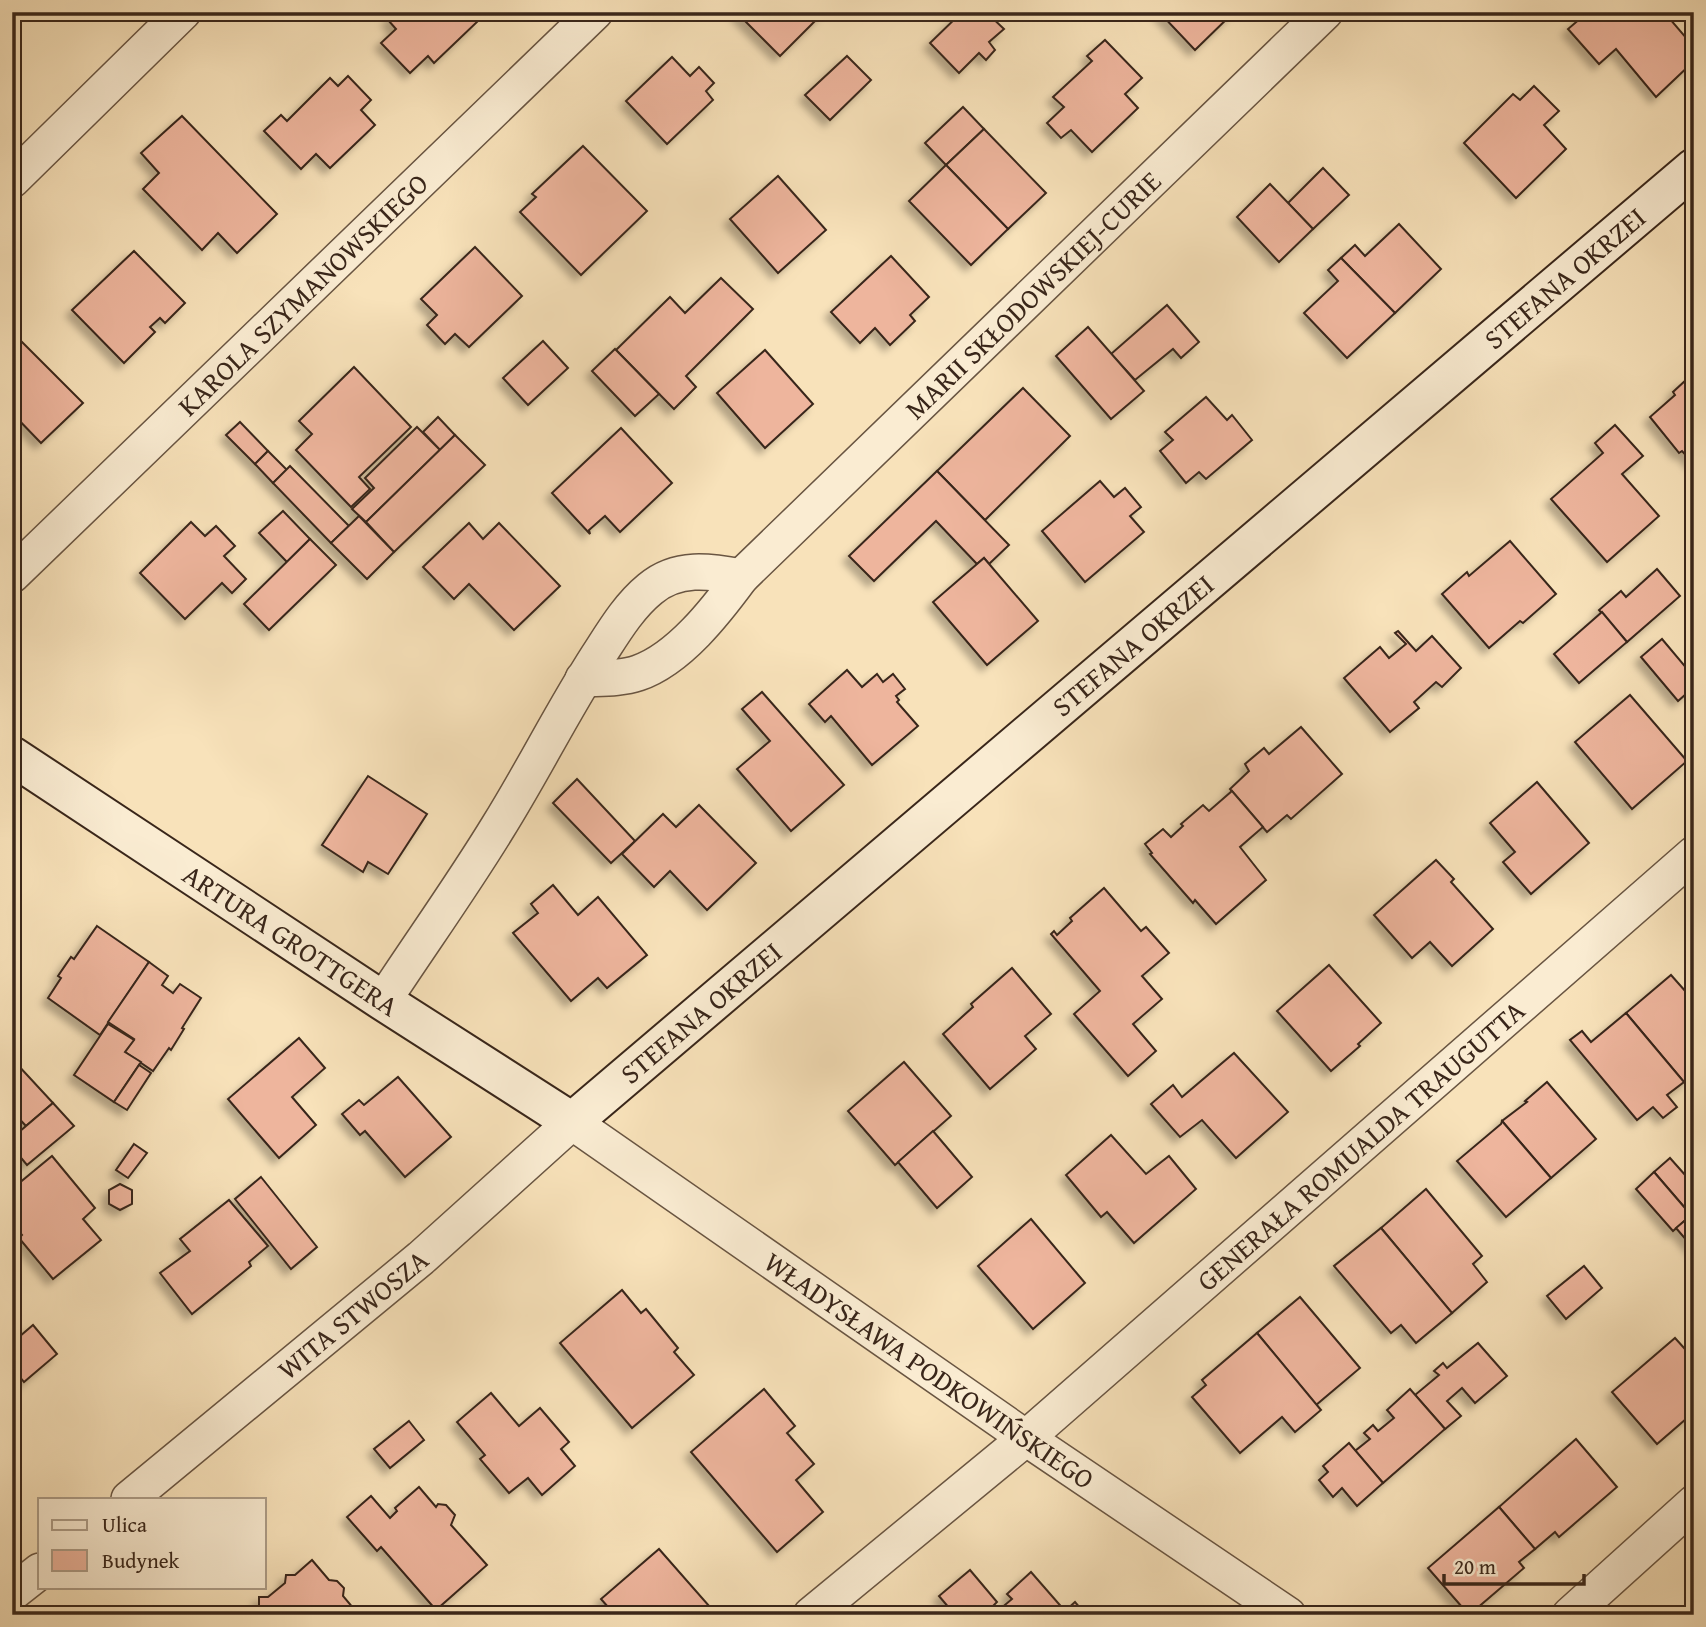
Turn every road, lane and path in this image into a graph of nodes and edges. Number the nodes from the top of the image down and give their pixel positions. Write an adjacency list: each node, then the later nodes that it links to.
1 (183, 12): 5 (street)
2 (594, 12): 6 (street, KAROLA SZYMANOWSKIEGO)
3 (1325, 12): 7 (street, MARII SKŁODOWSKIEJ-CURIE)
4 (1694, 168): 12 (street, STEFANA OKRZEI)
5 (12, 180)
6 (12, 575)
7 (741, 578): 8 (street, MARII SKŁODOWSKIEJ-CURIE); 8 (street)
8 (583, 679): 11 (street)
9 (12, 756): 11 (street, ARTURA GROTTGERA)
10 (1694, 854): 13 (street, GENERAŁA ROMUALDA TRAUGUTTA)
11 (383, 1001): 12 (street, ARTURA GROTTGERA)
12 (572, 1122): 13 (street, WŁADYSŁAWA PODKOWIŃSKIEGO); 14 (street, WITA STWOSZA)
13 (1026, 1438): 18 (street, GENERAŁA ROMUALDA TRAUGUTTA); 19 (street, WŁADYSŁAWA PODKOWIŃSKIEGO)
14 (131, 1498)
15 (1694, 1503): 20 (street)
16 (38, 1573): 17 (street)
17 (12, 1593)
18 (811, 1615)
19 (1288, 1615)
20 (1570, 1615)

